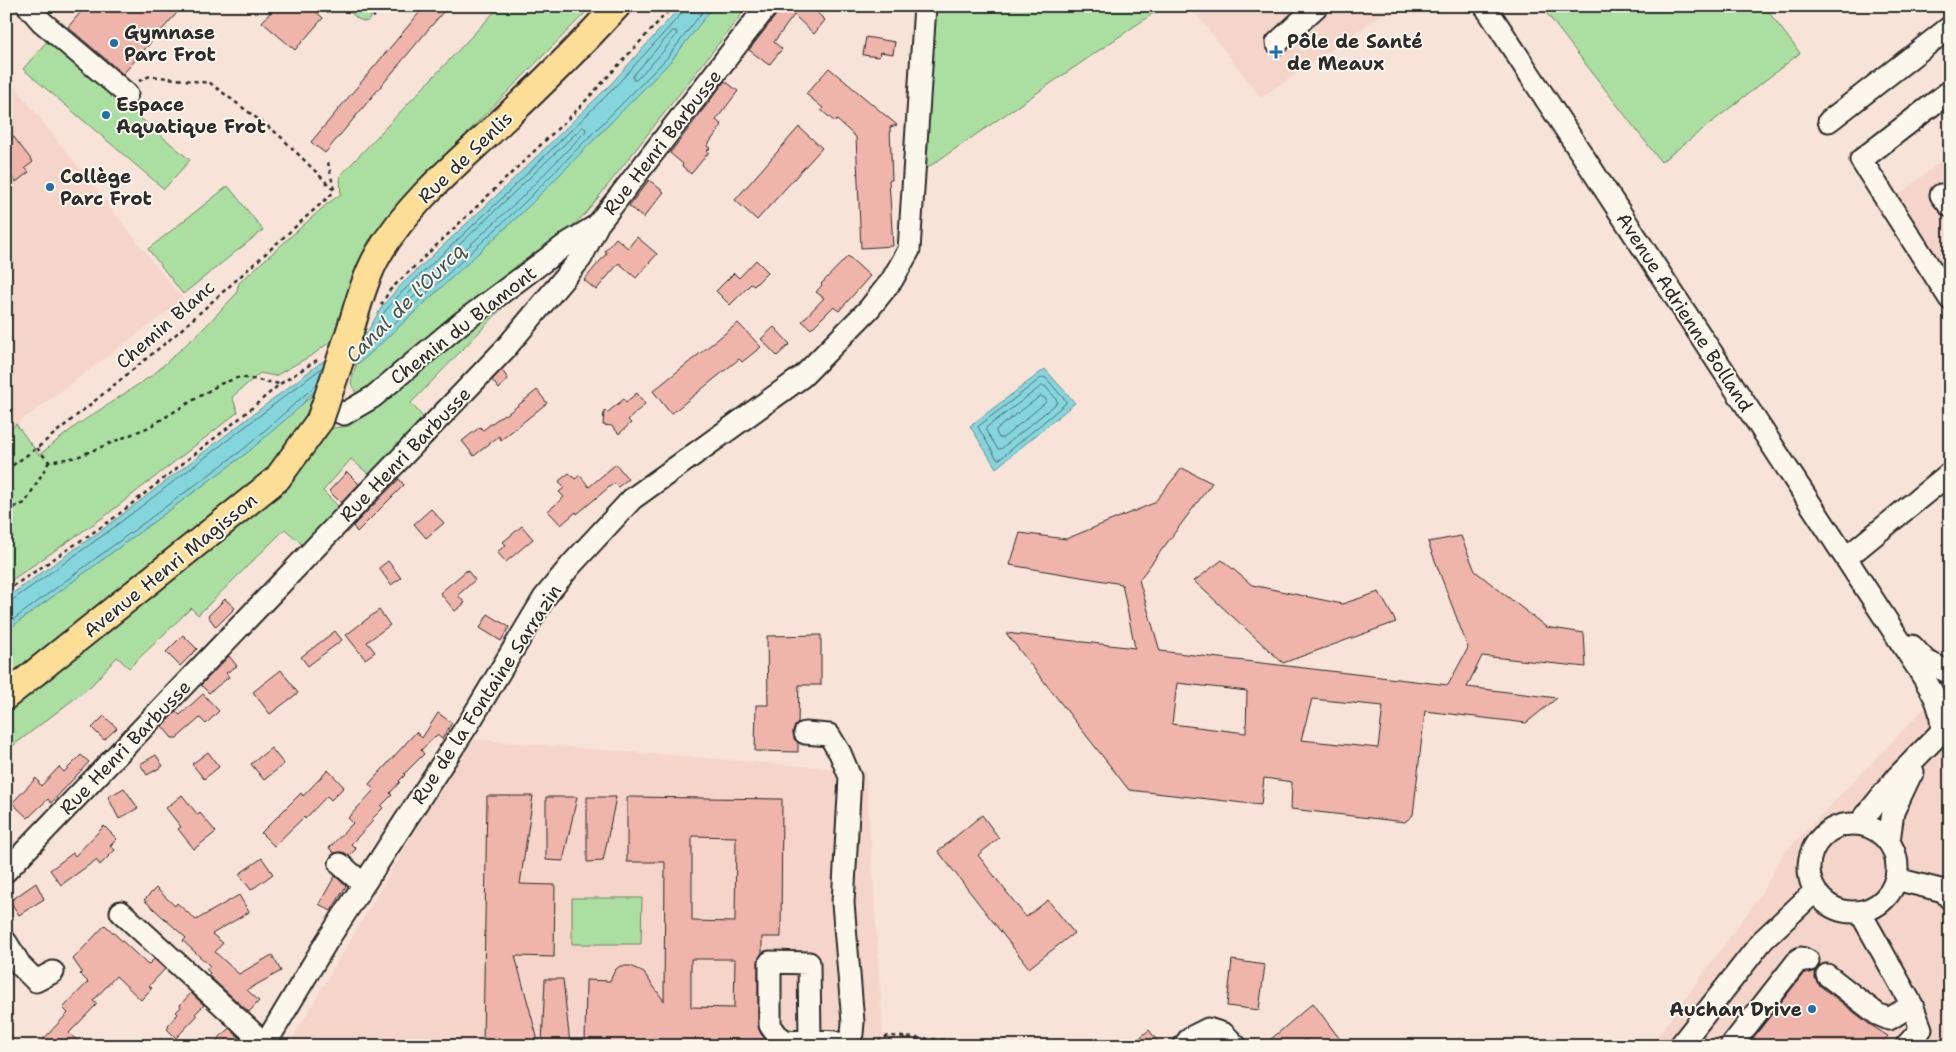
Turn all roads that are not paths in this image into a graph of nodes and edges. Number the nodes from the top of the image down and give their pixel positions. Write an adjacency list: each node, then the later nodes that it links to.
1 (28, 6): 10 (street)
2 (617, 6): 14 (main road, Rue de Senlis, bridge)
3 (767, 6): 12 (street, Rue Henri Barbusse)
4 (925, 6): 27 (street, Rue de la Fontaine Sarrazin)
5 (1317, 6): 8 (street)
6 (1484, 6): 16 (street, Avenue Adrienne Bolland)
7 (1950, 27): 11 (street)
8 (1278, 42)
9 (1950, 91): 13 (street)
10 (127, 94)
11 (1829, 121)
12 (598, 224): 14 (street, Chemin du Blamont); 25 (street, Rue Henri Barbusse)
13 (1950, 299)
14 (322, 413): 19 (main road, Avenue Henri Magisson)
15 (1950, 473): 16 (street)
16 (1846, 558): 17 (street, Avenue Adrienne Bolland)
17 (1886, 618): 18 (street, Avenue Adrienne Bolland); 20 (street, Avenue Adrienne Bolland)
18 (1950, 673)
19 (6, 696)
20 (1947, 730): 22 (street); 23 (street)
21 (805, 733): 39 (street)
22 (1858, 824): 23 (street); 28 (street)
23 (1888, 841): 26 (street)
24 (340, 864): 27 (street)
25 (6, 871)
26 (1896, 879): 29 (street); 31 (street)
27 (363, 884): 38 (street, Rue de la Fontaine Sarrazin)
28 (1815, 891): 31 (street); 42 (street)
29 (1950, 899)
30 (121, 912): 38 (street)
31 (1860, 912): 36 (street)
32 (6, 942): 34 (street)
33 (1808, 961): 43 (street)
34 (53, 972)
35 (1827, 975): 36 (street)
36 (1912, 1005): 44 (street)
37 (810, 1040): 39 (street)
38 (265, 1045)
39 (846, 1046)
40 (1184, 1046): 41 (street)
41 (1236, 1046)
42 (1680, 1046)
43 (1731, 1046)
44 (1906, 1046)

